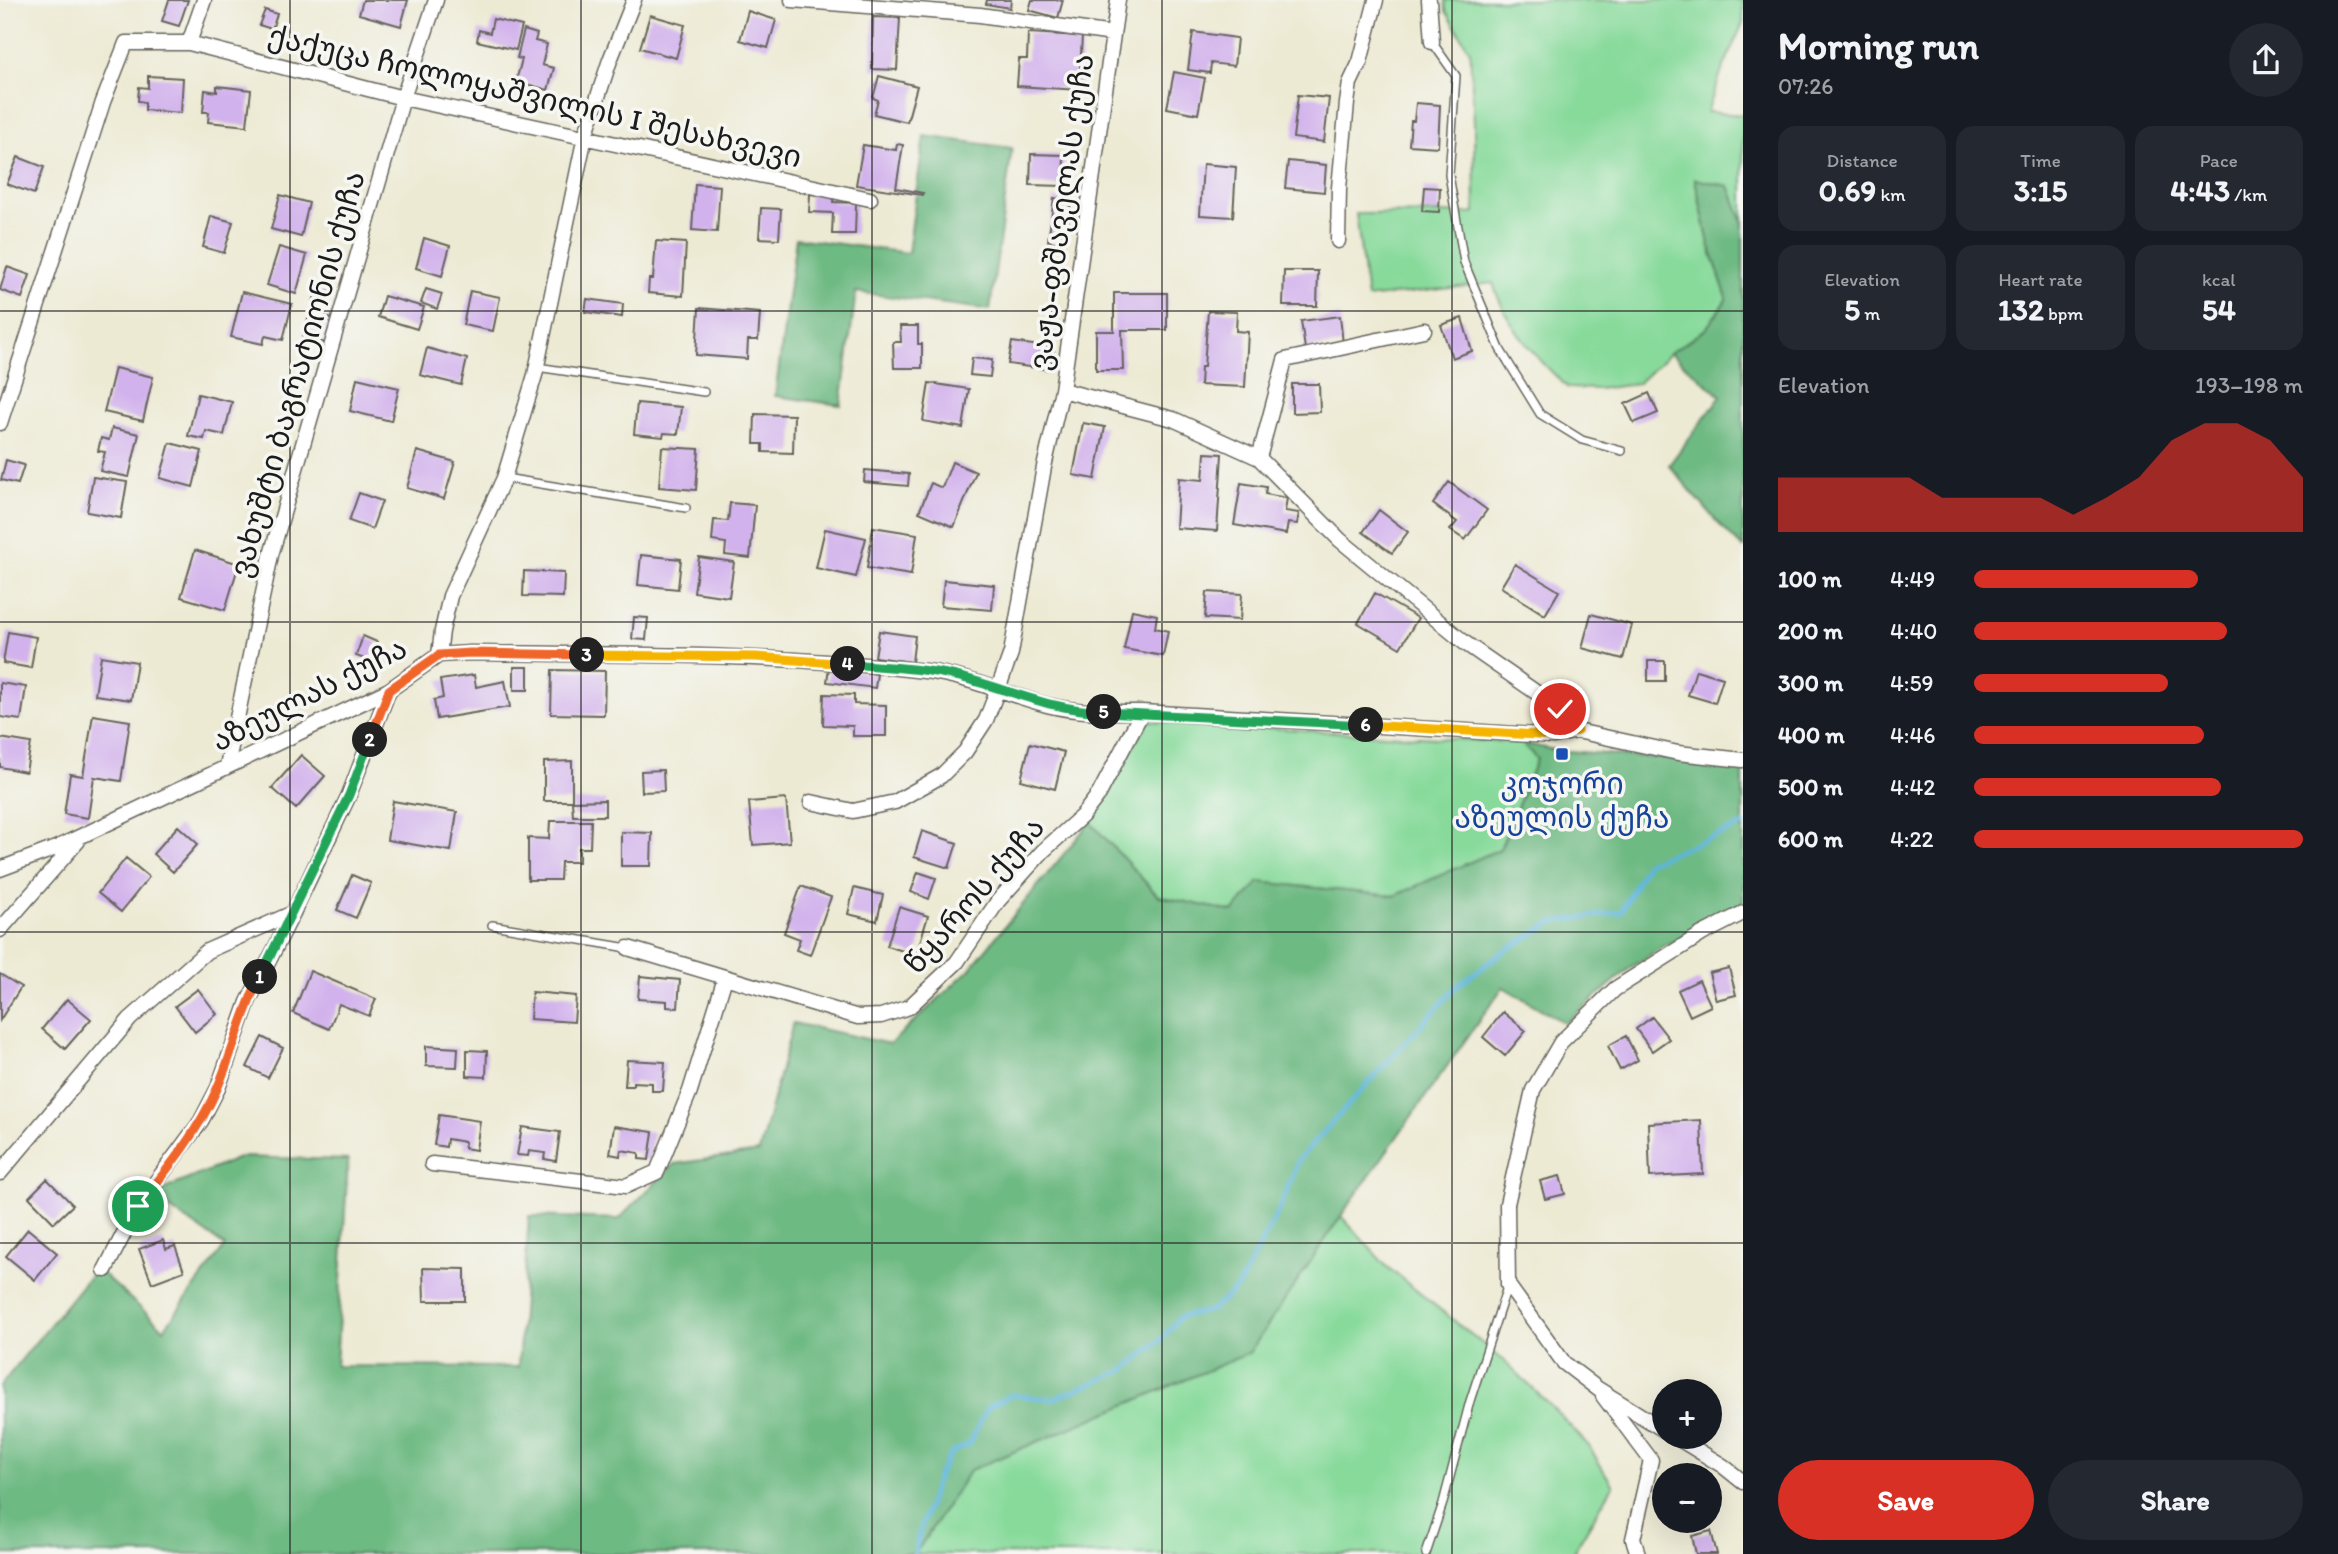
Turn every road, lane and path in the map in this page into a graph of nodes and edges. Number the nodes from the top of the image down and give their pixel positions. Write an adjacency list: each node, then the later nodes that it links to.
1 (204, 0): 11 (street)
2 (436, 0): 12 (street, ვახუშტი ბაგრატიონის ქუჩა)
3 (634, 0): 13 (street)
4 (792, 0): 8 (street)
5 (1118, 0): 9 (street, ვაჟა-ფშაველას ქუჩა)
6 (1376, 0): 15 (street)
7 (1429, 0): 10 (street)
8 (891, 4): 9 (street)
9 (1113, 34): 18 (street, ვაჟა-ფშაველას ქუჩა)
10 (1432, 42): 21 (lane)
11 (189, 43): 12 (street, ქაქუცა ჩოლოყაშვილის I შესახვევი); 20 (street, ქაქუცა ჩოლოყაშვილის I შესახვევი)
12 (403, 98): 13 (street, ქაქუცა ჩოლოყაშვილის I შესახვევი); 31 (street, ვახუშტი ბაგრატიონის ქუჩა)
13 (585, 136): 14 (street, ქაქუცა ჩოლოყაშვილის I შესახვევი); 17 (street)
14 (870, 199)
15 (1338, 241)
16 (1424, 330): 22 (street)
17 (537, 367): 19 (lane); 23 (street)
18 (1062, 390): 22 (street, ვაჟა-ფშაველას ქუჩა); 26 (street)
19 (704, 392)
20 (0, 423)
21 (1622, 450)
22 (1259, 458): 29 (street, ვაჟა-ფშაველას ქუჩა)
23 (504, 478): 24 (lane); 25 (street)
24 (686, 508)
25 (439, 655): 26 (street, აზეულას ქუჩა); 27 (street, აზეულას ქუჩა)
26 (998, 689): 28 (street, აზეულას ქუჩა); 32 (street)
27 (389, 690): 31 (street, აზეულას ქუჩა); 35 (street)
28 (1142, 712): 29 (street, აზეულას ქუჩა); 40 (street, წყაროს ქუჩა)
29 (1577, 731): 30 (street)
30 (1743, 760)
31 (228, 766): 33 (street, აზეულას ქუჩა)
32 (811, 802)
33 (84, 835): 34 (street, აზეულას ქუჩა); 38 (street)
34 (0, 869)
35 (293, 913): 42 (street); 43 (street)
36 (1743, 914): 44 (street)
37 (492, 925): 39 (lane)
38 (0, 930)
39 (628, 948): 40 (street, წყაროს ქუჩა)
40 (725, 978): 41 (street)
41 (432, 1164)
42 (0, 1173)
43 (105, 1270)
44 (1508, 1284): 45 (street); 49 (lane)
45 (1598, 1389): 46 (street); 50 (street)
46 (1652, 1423)
47 (1696, 1449): 48 (street)
48 (1743, 1482)
49 (1426, 1554)
50 (1639, 1554)

